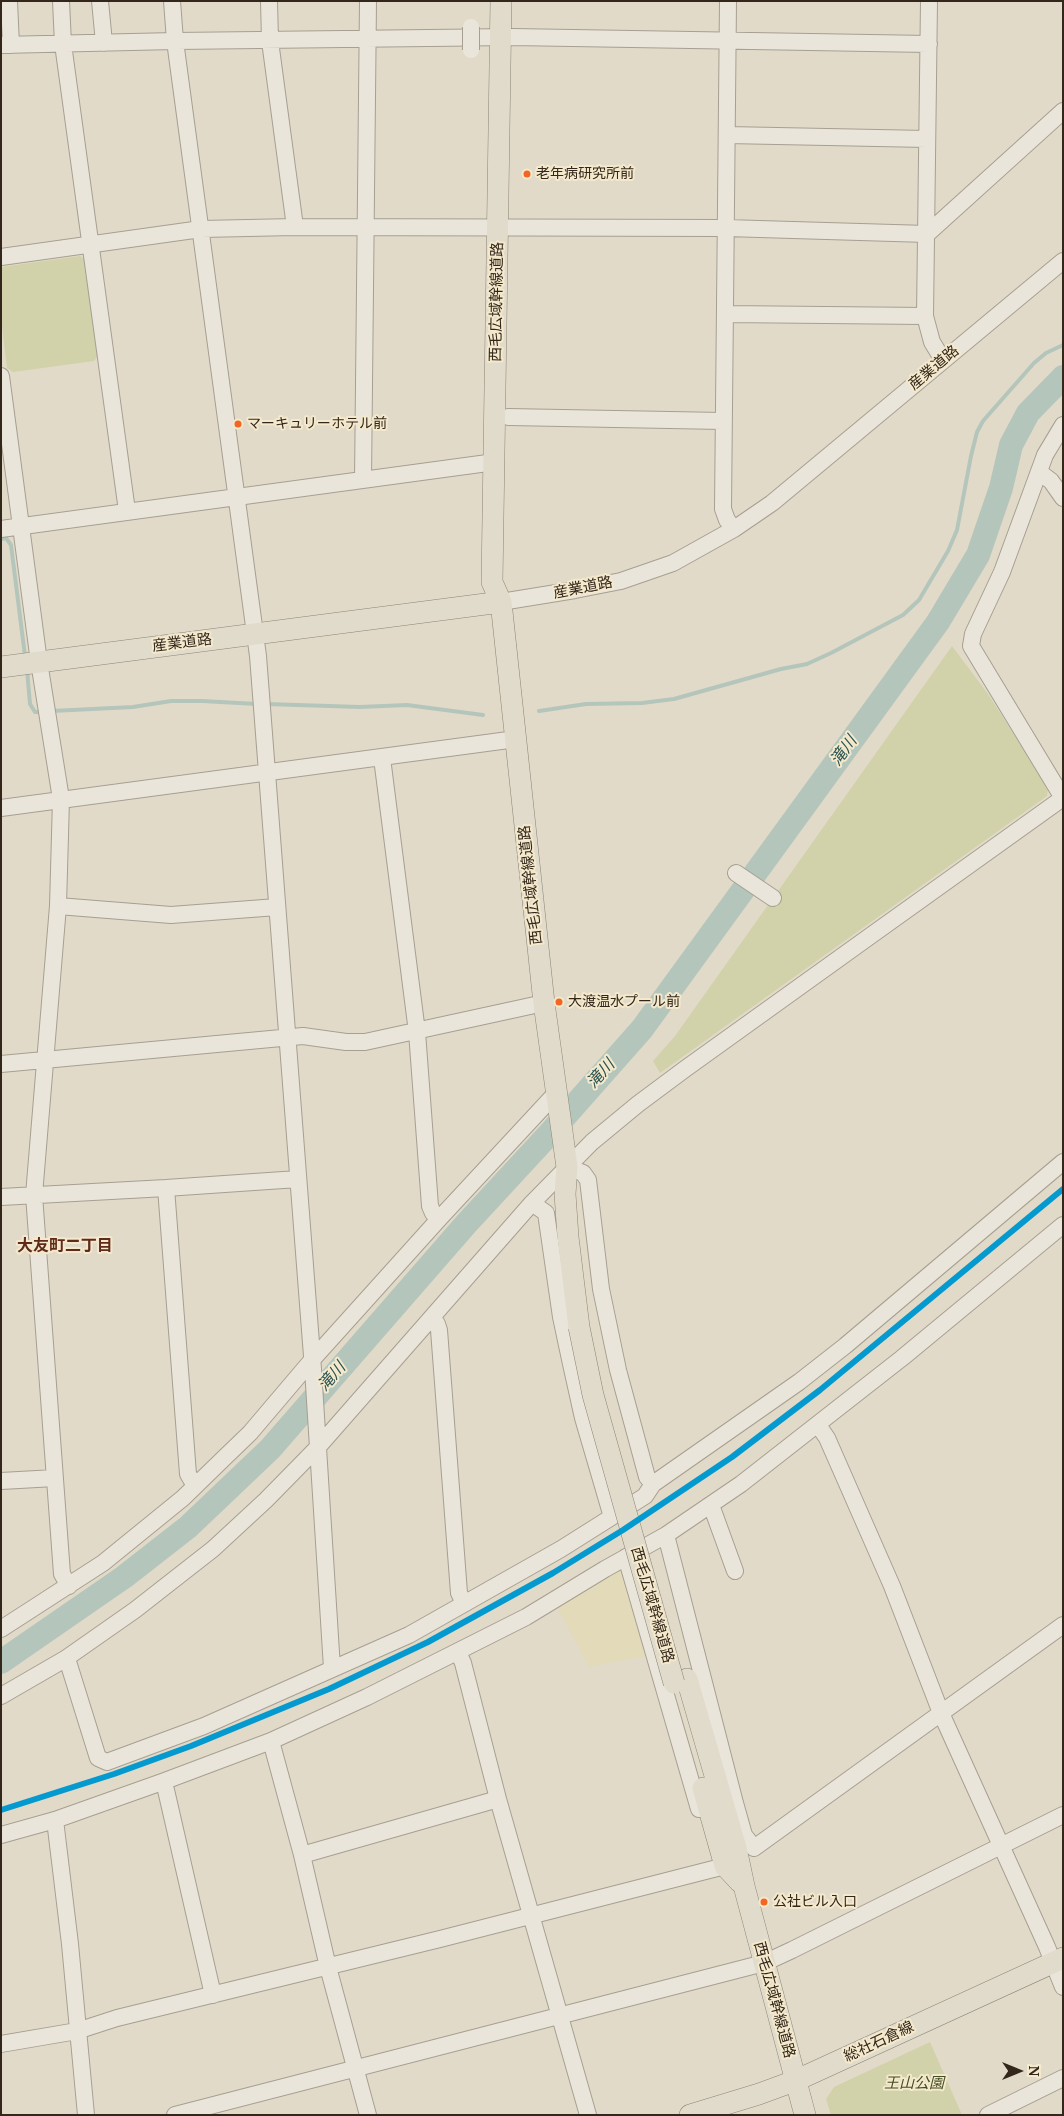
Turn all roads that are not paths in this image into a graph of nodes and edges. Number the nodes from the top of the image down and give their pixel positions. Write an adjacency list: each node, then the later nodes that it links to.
1 (9, 1): 20 (street)
2 (61, 1): 18 (street)
3 (100, 1): 17 (street)
4 (172, 1): 15 (street)
5 (269, 1): 16 (street)
6 (368, 1): 13 (street)
7 (501, 1): 12 (main road, 西毛広域幹線道路)
8 (513, 1): 12 (main road, 西毛広域幹線道路)
9 (728, 1): 14 (street)
10 (930, 1): 19 (street)
11 (471, 27): 21 (street, bridge)
12 (506, 38): 13 (street); 14 (street); 26 (main road, 西毛広域幹線道路)
13 (368, 39): 16 (street); 29 (street)
14 (728, 39): 19 (street); 23 (street)
15 (175, 40): 16 (street); 17 (street); 28 (street)
16 (270, 41): 25 (street)
17 (104, 43): 18 (street)
18 (63, 44): 20 (street); 31 (street)
19 (929, 44): 24 (street)
20 (6, 45)
21 (471, 50)
22 (1063, 111): 30 (street)
23 (727, 135): 24 (street); 27 (street)
24 (927, 139): 30 (street)
25 (295, 227): 28 (street); 29 (street)
26 (504, 228): 27 (street); 29 (street); 38 (main road, 西毛広域幹線道路); 41 (main road, 西毛広域幹線道路)
27 (726, 228): 30 (street); 34 (street)
28 (201, 229): 31 (street); 44 (street)
29 (366, 229): 43 (street)
30 (927, 234): 35 (street)
31 (92, 243): 32 (street); 46 (street)
32 (1, 257)
33 (1063, 261): 36 (street, 産業道路)
34 (725, 314): 35 (street); 39 (street)
35 (925, 316): 36 (street)
36 (943, 360): 49 (street, 産業道路)
37 (1, 376): 47 (street)
38 (508, 417): 39 (street); 50 (main road, 西毛広域幹線道路)
39 (723, 420): 49 (street)
40 (1063, 425): 42 (street)
41 (495, 462): 43 (street); 50 (main road, 西毛広域幹線道路)
42 (1039, 472): 45 (street); 69 (street)
43 (362, 480): 44 (street)
44 (237, 498): 46 (street); 51 (street)
45 (1063, 498)
46 (128, 511): 47 (street)
47 (21, 527): 48 (street); 52 (street)
48 (1, 529)
49 (734, 529): 50 (street, 産業道路)
50 (501, 602): 51 (main road, 産業道路); 54 (main road, 西毛広域幹線道路)
51 (255, 634): 52 (main road, 産業道路); 56 (street)
52 (39, 662): 53 (main road, 産業道路); 57 (street)
53 (1, 667)
54 (516, 739): 55 (street); 63 (main road, 西毛広域幹線道路)
55 (382, 758): 56 (street); 64 (street)
56 (267, 771): 57 (street); 62 (street)
57 (61, 798): 58 (street); 61 (street)
58 (1, 808)
59 (736, 873): 60 (street)
60 (773, 898)
61 (58, 906): 62 (street); 66 (street)
62 (276, 907): 65 (street)
63 (544, 1003): 64 (street); 68 (main road, 西毛広域幹線道路)
64 (417, 1032): 65 (street); 76 (street)
65 (287, 1038): 66 (street); 71 (street)
66 (44, 1060): 67 (street); 73 (street)
67 (1, 1064)
68 (557, 1096): 69 (main road, 西毛広域幹線道路); 76 (street)
69 (566, 1160): 75 (street); 84 (street); 98 (main road, 西毛広域幹線道路, bridge)
70 (1063, 1162): 84 (street)
71 (298, 1179): 72 (street); 79 (street)
72 (166, 1188): 73 (street); 85 (street)
73 (34, 1196): 74 (street); 82 (street)
74 (1, 1197)
75 (532, 1203): 78 (street); 87 (street)
76 (439, 1219): 79 (street)
77 (1063, 1225): 80 (street)
78 (432, 1317): 81 (street); 92 (street)
79 (312, 1365): 81 (street); 85 (street)
80 (818, 1425): 86 (street); 100 (street)
81 (317, 1439): 96 (street); 97 (street)
82 (56, 1478): 83 (street); 91 (street)
83 (1, 1481)
84 (653, 1484): 87 (street)
85 (195, 1486): 91 (street)
86 (711, 1505): 88 (street); 90 (street)
87 (612, 1518): 92 (street)
88 (666, 1535): 89 (street); 100 (street)
89 (626, 1557): 95 (street); 109 (street)
90 (735, 1571)
91 (69, 1586): 94 (street)
92 (464, 1604): 97 (street)
93 (1063, 1625): 100 (street)
94 (1, 1629)
95 (458, 1652): 101 (street); 103 (street)
96 (65, 1658): 97 (street); 99 (street)
97 (332, 1668)
98 (681, 1681): 109 (main road, 西毛広域幹線道路); 110 (main road, 西毛広域幹線道路)
99 (1, 1696)
100 (941, 1713): 107 (street)
101 (271, 1741): 102 (street); 108 (street)
102 (162, 1782): 105 (street); 116 (street)
103 (498, 1799): 108 (street); 111 (street)
104 (1063, 1815): 107 (street)
105 (55, 1820): 106 (street); 118 (street)
106 (1, 1835)
107 (1002, 1846): 112 (street); 113 (street)
108 (302, 1855): 114 (street)
109 (721, 1867): 110 (main road, 西毛広域幹線道路); 111 (street)
110 (744, 1886): 113 (main road, 西毛広域幹線道路)
111 (531, 1916): 114 (street); 117 (street)
112 (1058, 1960): 115 (street); 122 (main road, 総社石倉線)
113 (764, 1963): 117 (street); 122 (main road, 西毛広域幹線道路)
114 (328, 1967): 116 (street); 120 (street)
115 (1063, 1987)
116 (213, 1995): 118 (street)
117 (560, 2016): 120 (street); 127 (street)
118 (77, 2031): 119 (street); 124 (street)
119 (1, 2044)
120 (355, 2068): 125 (street); 126 (street)
121 (1063, 2078): 123 (street)
122 (797, 2080): 128 (main road, 総社石倉線); 129 (main road, 西毛広域幹線道路)
123 (1009, 2110): 130 (street)
124 (86, 2115)
125 (175, 2115)
126 (368, 2115)
127 (588, 2115)
128 (690, 2115)
129 (805, 2115)
130 (988, 2115)

